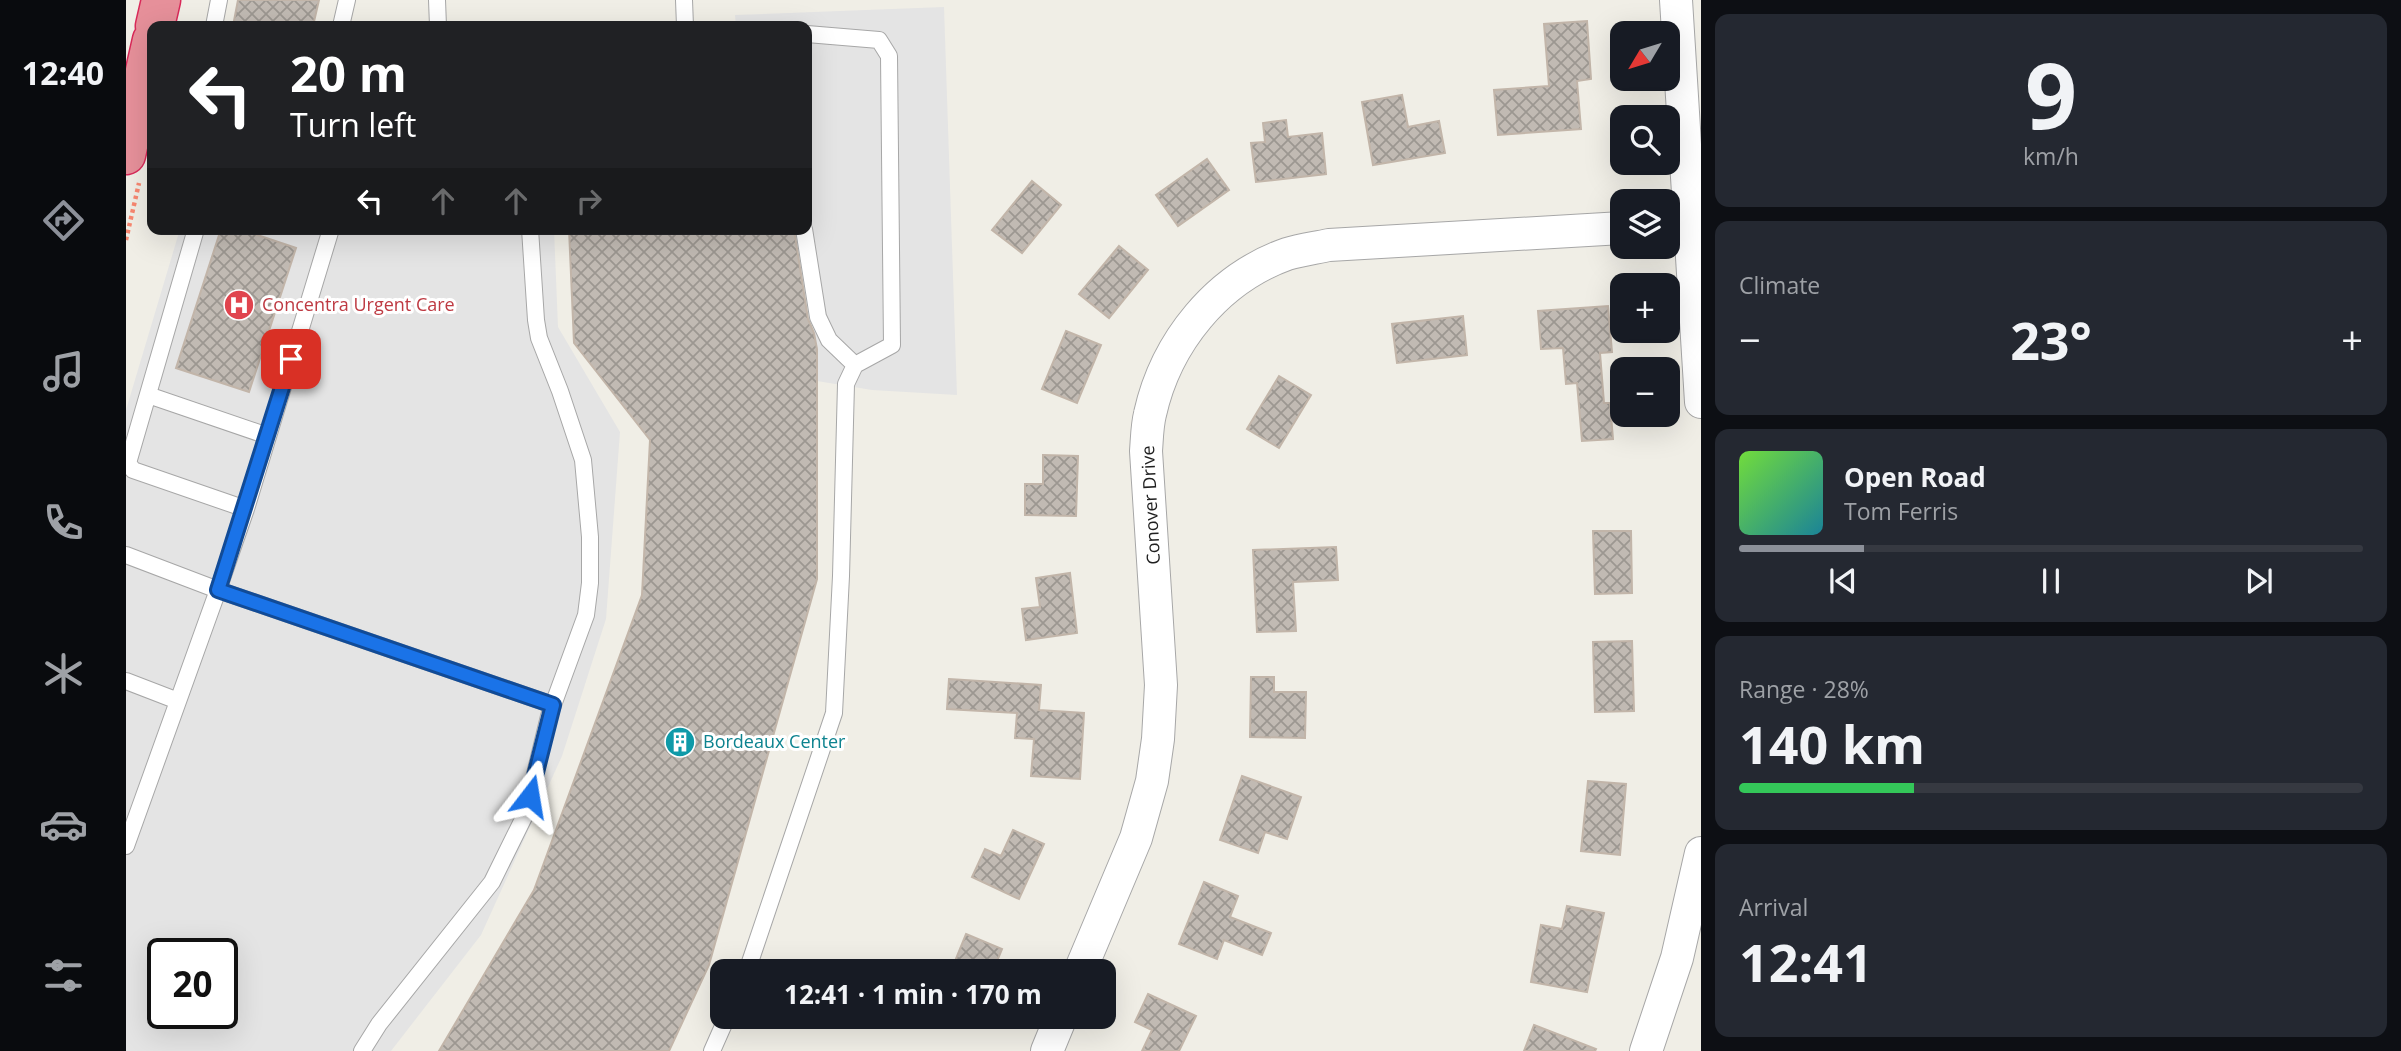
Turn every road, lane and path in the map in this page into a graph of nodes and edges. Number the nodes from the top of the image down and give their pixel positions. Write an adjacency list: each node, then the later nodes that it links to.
1 (161, 0): 7 (highway)
2 (219, 0): 8 (lane)
3 (347, 0): 9 (lane)
4 (437, 0): 10 (lane)
5 (684, 0): 11 (lane)
6 (1676, 0): 15 (street)
7 (156, 21)
8 (215, 21)
9 (342, 21)
10 (438, 21)
11 (685, 21)
12 (812, 34): 21 (lane)
13 (147, 62): 14 (highway)
14 (126, 155)
15 (1686, 225): 23 (street)
16 (1610, 230): 35 (street, Conover Drive)
17 (195, 235): 22 (lane)
18 (329, 235): 24 (lane)
19 (530, 235): 30 (lane)
20 (805, 235): 21 (lane)
21 (855, 365): 34 (lane)
22 (148, 395): 24 (lane); 25 (lane)
23 (1701, 402)
24 (268, 436): 25 (lane)
25 (246, 509): 27 (lane)
26 (126, 555): 27 (lane)
27 (218, 590): 29 (lane); 30 (lane)
28 (126, 681): 29 (lane)
29 (178, 701): 31 (lane)
30 (553, 705): 38 (lane)
31 (131, 815): 32 (lane)
32 (126, 846)
33 (1701, 853): 41 (street)
34 (751, 959)
35 (1085, 959)
36 (722, 1029): 39 (lane)
37 (1056, 1029): 40 (street)
38 (362, 1051)
39 (712, 1051)
40 (1047, 1051)
41 (1646, 1051)

